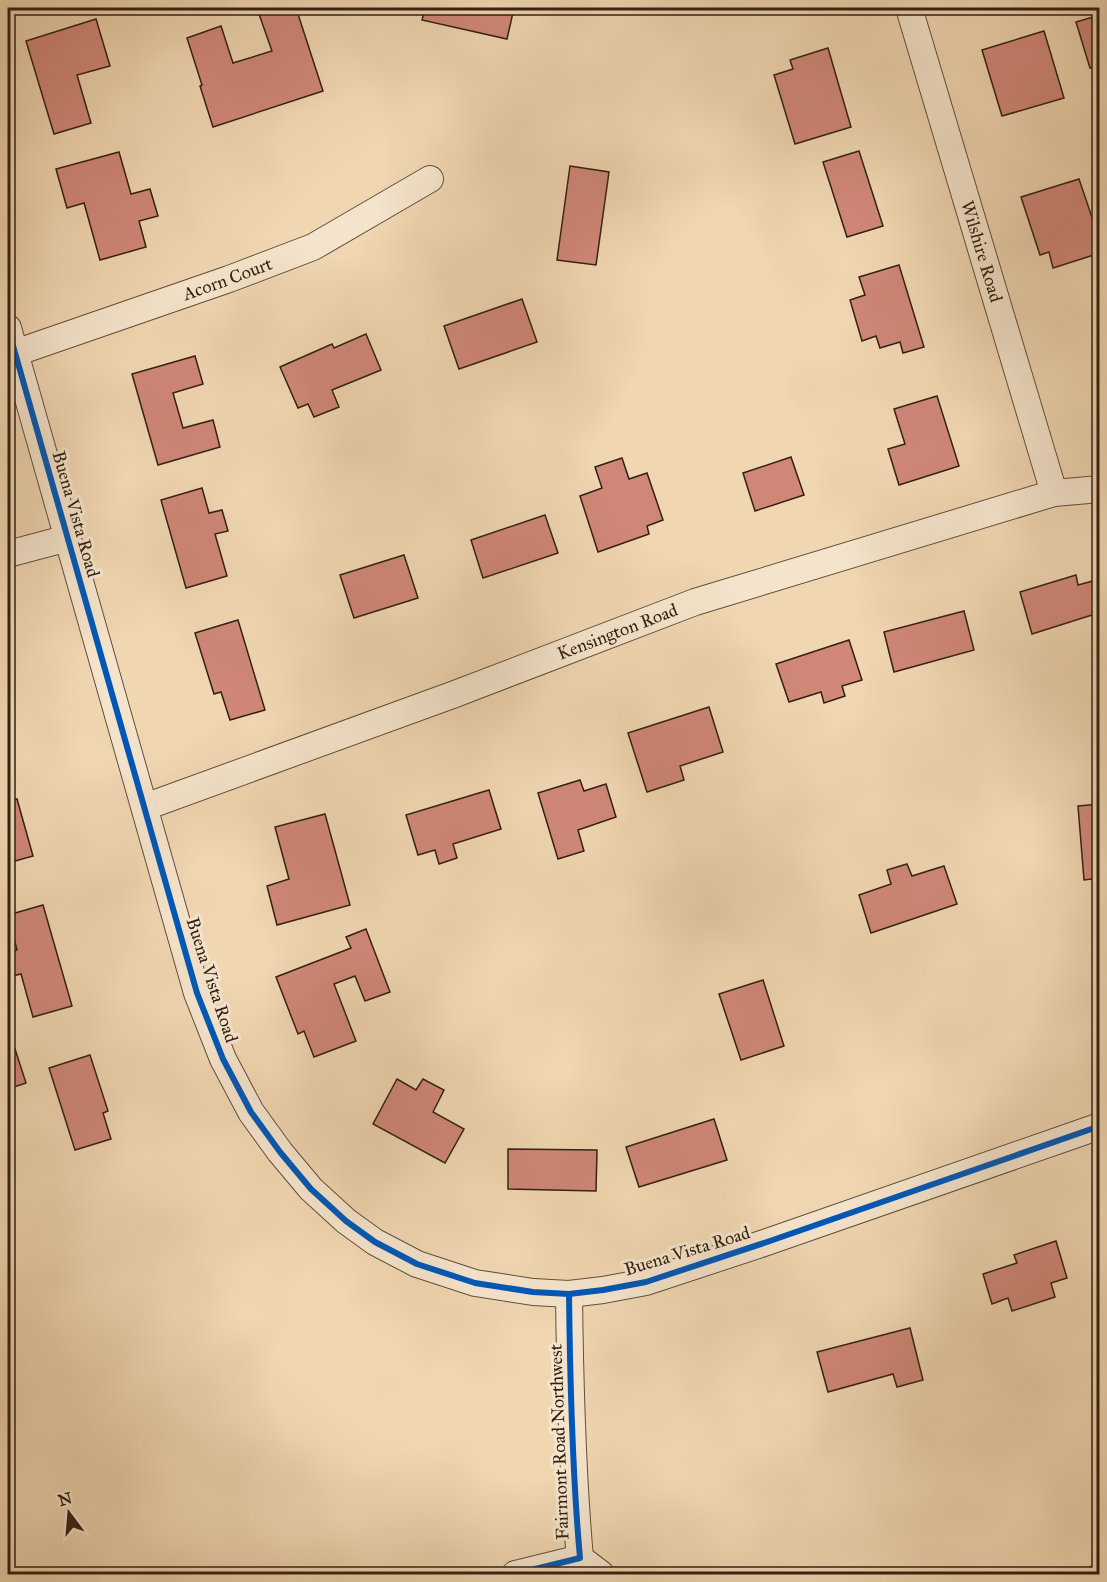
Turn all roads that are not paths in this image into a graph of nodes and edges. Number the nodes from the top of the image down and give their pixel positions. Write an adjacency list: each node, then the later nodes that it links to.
1 (909, 8): 6 (street, Wilshire Road)
2 (430, 179): 4 (street, Acorn Court)
3 (8, 328): 4 (street, Buena Vista Road)
4 (15, 354): 7 (street, Buena Vista Road)
5 (1100, 489): 6 (street, Kensington Road)
6 (1054, 493): 9 (street, Kensington Road)
7 (68, 538): 8 (street); 9 (street, Buena Vista Road)
8 (8, 554)
9 (145, 807): 11 (street, Buena Vista Road)
10 (1100, 1126): 11 (street, Buena Vista Road)
11 (569, 1294): 12 (street, Fairmont Road Northwest)
12 (580, 1558): 13 (street, Fairmont Road Northwest); 14 (street)
13 (515, 1575)
14 (601, 1575)

